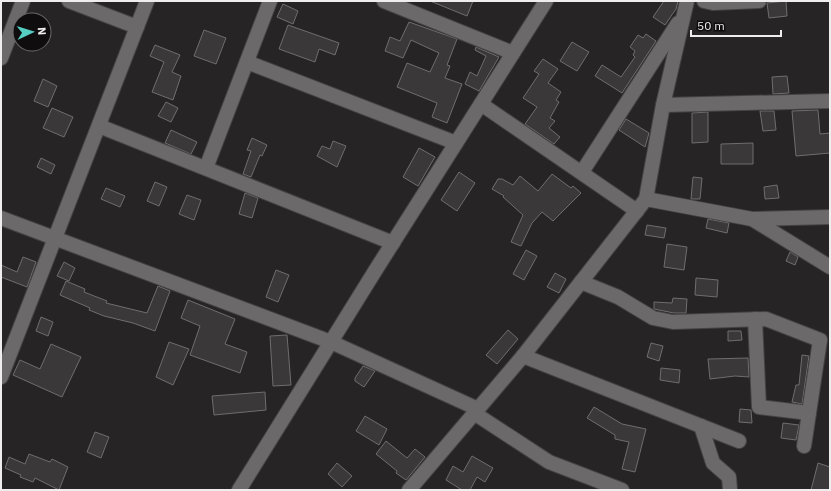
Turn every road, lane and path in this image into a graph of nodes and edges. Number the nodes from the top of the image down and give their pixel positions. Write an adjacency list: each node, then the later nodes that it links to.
1 (24, 1): 12 (street)
2 (69, 1): 10 (street)
3 (147, 1): 10 (street)
4 (270, 1): 13 (street)
5 (546, 1): 11 (street)
6 (704, 1): 7 (street)
7 (759, 1)
8 (393, 3): 11 (street)
9 (686, 7): 16 (street); 20 (street)
10 (137, 27): 17 (street)
11 (513, 53): 15 (street)
12 (1, 58)
13 (247, 62): 18 (street); 19 (street)
14 (830, 102): 16 (street)
15 (481, 104): 18 (street); 20 (street)
16 (663, 105): 21 (street)
17 (99, 126): 19 (street); 26 (street)
18 (456, 143): 27 (street)
19 (206, 168): 27 (street)
20 (582, 172): 22 (street)
21 (646, 199): 22 (street); 25 (street)
22 (637, 211): 29 (street)
23 (830, 217): 25 (street)
24 (1, 218): 26 (street)
25 (752, 219): 28 (street)
26 (55, 238): 31 (street); 33 (street)
27 (393, 243): 31 (street)
28 (830, 267)
29 (581, 282): 30 (street); 32 (street)
30 (755, 319): 35 (street); 35 (street)
31 (331, 342): 34 (street); 40 (street)
32 (523, 356): 34 (street); 36 (street)
33 (1, 377)
34 (476, 411): 39 (street); 41 (street)
35 (809, 413): 38 (street)
36 (701, 426): 37 (street); 43 (street)
37 (739, 441)
38 (804, 446)
39 (594, 485): 42 (street)
40 (239, 490)
41 (410, 490)
42 (622, 490)
43 (730, 490)

